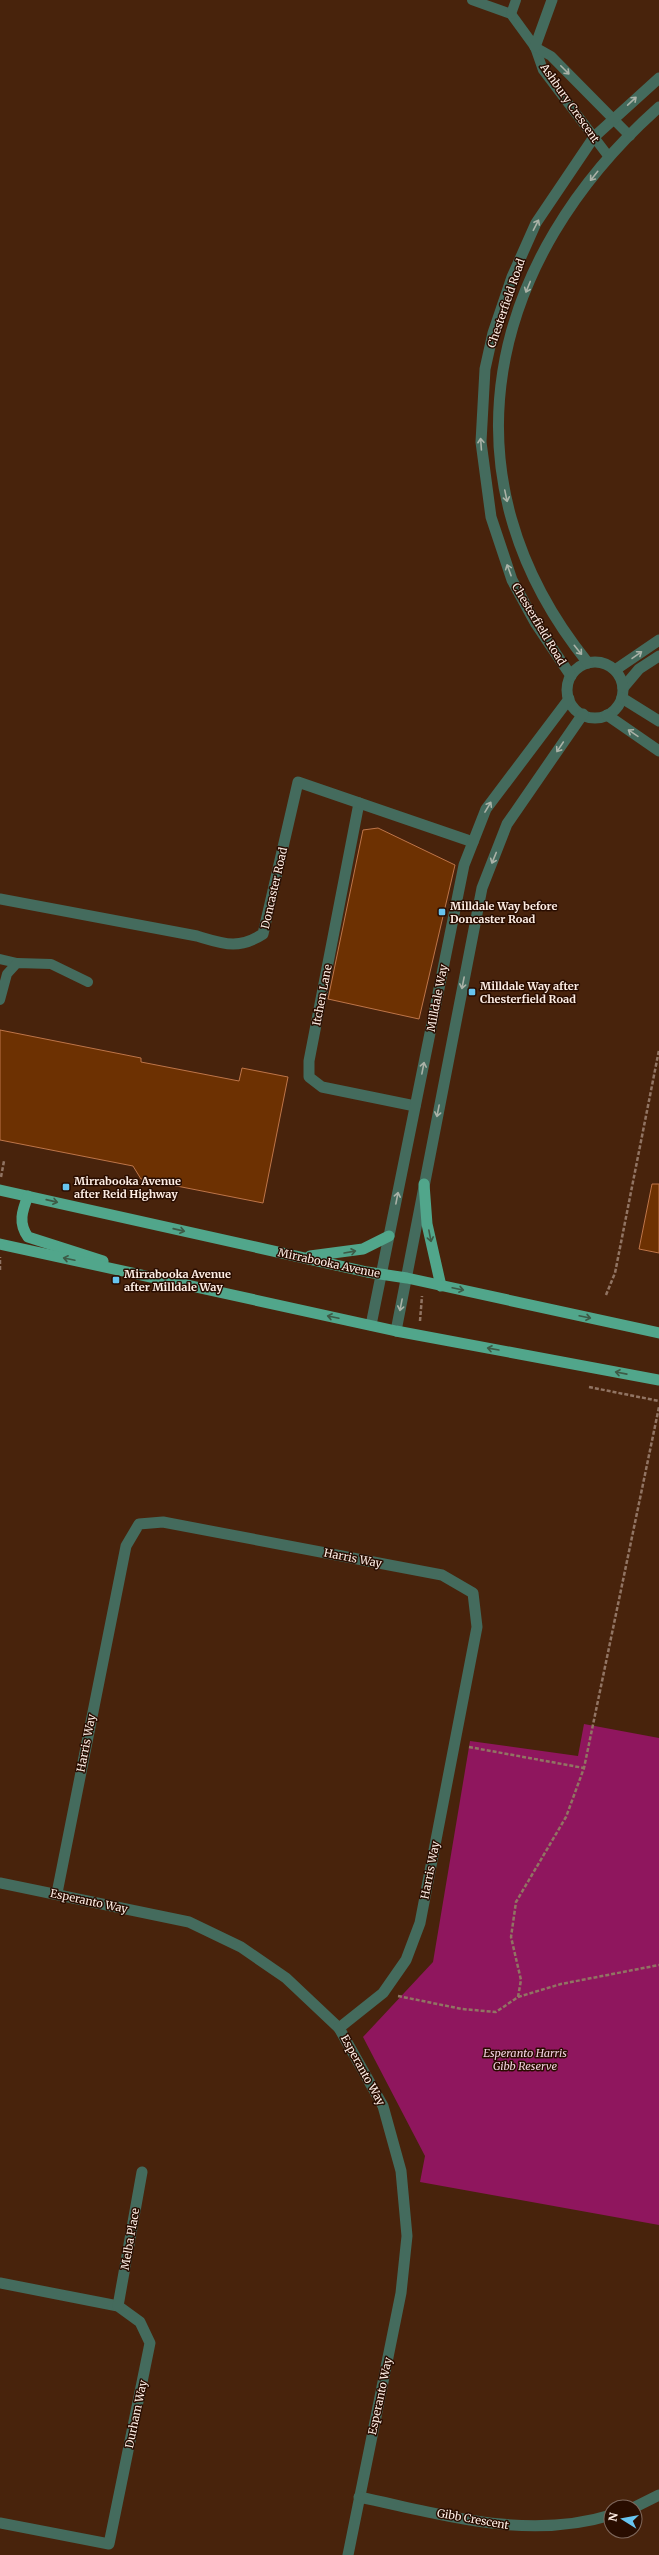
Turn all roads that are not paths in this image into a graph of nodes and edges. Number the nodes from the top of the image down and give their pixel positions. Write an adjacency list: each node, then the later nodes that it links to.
1 (472, 0): 4 (lane)
2 (516, 0): 4 (lane)
3 (552, 0): 5 (street)
4 (511, 14): 5 (lane)
5 (535, 47): 8 (lane, Ashbury Crescent, one-way to 8); 10 (lane, Ashbury Crescent)
6 (659, 78): 8 (street, Chesterfield Road, one-way to 6)
7 (659, 107): 9 (street, Chesterfield Road)
8 (613, 119): 9 (lane, Ashbury Crescent); 10 (street, Chesterfield Road)
9 (630, 136): 11 (street, Chesterfield Road)
10 (594, 137): 11 (lane, Ashbury Crescent); 12 (street, Chesterfield Road, one-way to 10)
11 (609, 157): 13 (street, Chesterfield Road, one-way to 13)
12 (524, 250): 13 (street); 15 (street, Chesterfield Road, one-way to 12)
13 (540, 259): 14 (street, Chesterfield Road, one-way to 14)
14 (520, 546): 15 (street); 18 (street, Chesterfield Road, one-way to 18)
15 (501, 549): 20 (street, Chesterfield Road, one-way to 15)
16 (659, 640): 19 (street, one-way to 16)
17 (659, 656): 21 (street)
18 (588, 663): 19 (street); 20 (street)
19 (615, 670): 21 (street)
20 (571, 676): 22 (street)
21 (622, 693): 24 (street); 25 (street)
22 (569, 699): 23 (street); 28 (street, Milldale Way, one-way to 22)
23 (582, 714): 24 (street); 35 (street, Milldale Way, one-way to 35)
24 (607, 715): 26 (street, one-way to 24)
25 (659, 721)
26 (659, 751)
27 (359, 804): 28 (street, Doncaster Road); 29 (street, Doncaster Road); 34 (street, Itchen Lane)
28 (473, 842): 34 (street, Milldale Way, one-way to 28)
29 (0, 899)
30 (0, 959): 31 (lane)
31 (17, 963): 32 (lane); 33 (lane)
32 (88, 982)
33 (0, 1000)
34 (415, 1106): 38 (street, Milldale Way, one-way to 34)
35 (424, 1184): 43 (street, Milldale Way); 44 (main road, one-way to 44)
36 (0, 1190): 37 (main road, Mirrabooka Avenue)
37 (28, 1196): 40 (main road, Mirrabooka Avenue, one-way to 40); 41 (main road)
38 (389, 1236): 40 (main road, one-way to 38); 42 (street, Milldale Way)
39 (0, 1244): 41 (main road, one-way to 39)
40 (298, 1257): 42 (main road, Mirrabooka Avenue)
41 (139, 1275): 45 (main road, one-way to 41)
42 (381, 1275): 43 (main road, Mirrabooka Avenue); 45 (street, Milldale Way)
43 (407, 1278): 44 (main road, Mirrabooka Avenue); 46 (street, Milldale Way, one-way to 46)
44 (441, 1286): 47 (main road, Mirrabooka Avenue, one-way to 47)
45 (371, 1325): 46 (main road)
46 (396, 1331): 48 (main road, one-way to 46)
47 (659, 1333)
48 (659, 1380)
49 (0, 1883): 50 (street, Esperanto Way)
50 (57, 1893): 51 (street, Esperanto Way); 51 (street, Harris Way)
51 (339, 2028): 56 (street, Esperanto Way)
52 (142, 2172): 54 (street, Melba Place)
53 (0, 2283): 54 (street, Durham Way)
54 (118, 2306): 59 (street, Durham Way)
55 (659, 2495): 57 (street)
56 (359, 2497): 58 (street, Gibb Crescent); 60 (street, Esperanto Way)
57 (643, 2503)
58 (603, 2517)
59 (0, 2522)
60 (348, 2555)

